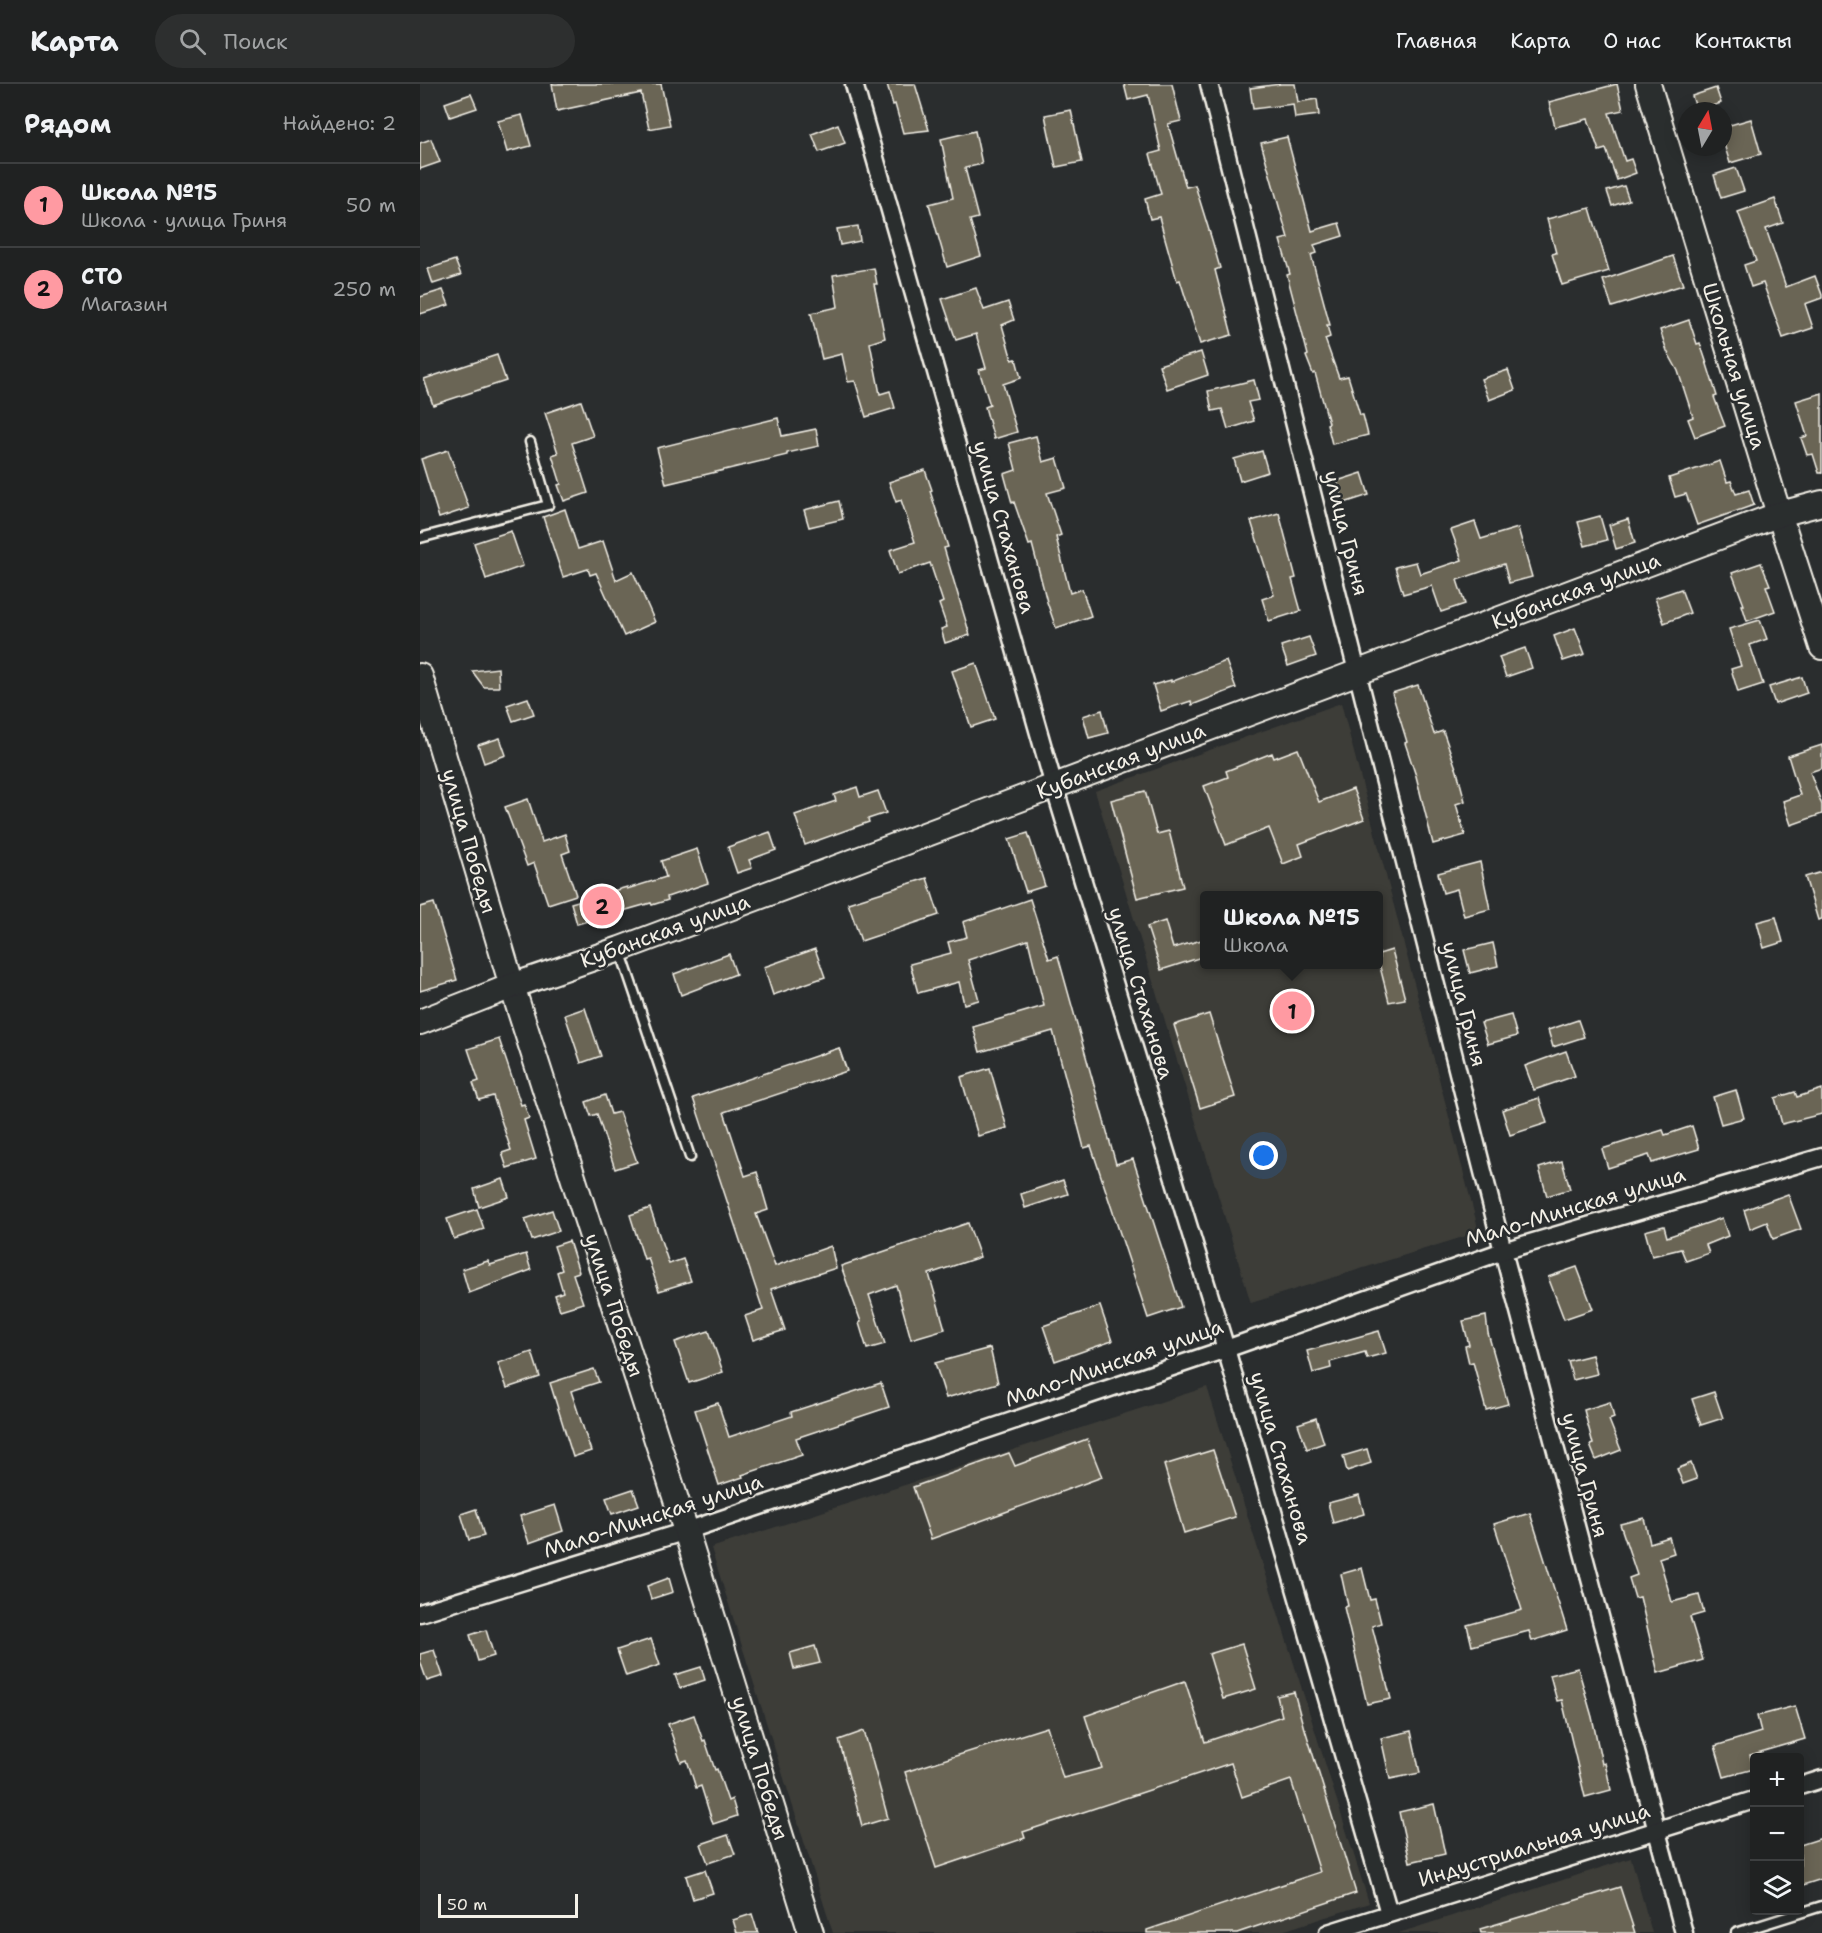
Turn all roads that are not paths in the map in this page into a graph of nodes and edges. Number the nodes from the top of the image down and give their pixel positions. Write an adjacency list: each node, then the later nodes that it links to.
1 (854, 84): 11 (street, улица Стаханова)
2 (1209, 84): 9 (street, улица Гриня)
3 (1648, 84): 6 (street, Школьная улица)
4 (530, 442): 7 (lane)
5 (1822, 503): 6 (street, Кубанская улица)
6 (1780, 514): 8 (street, Школьная улица); 9 (street, Кубанская улица)
7 (420, 538)
8 (1822, 647)
9 (1358, 672): 11 (street, Кубанская улица); 17 (street, улица Гриня)
10 (420, 676): 13 (street, улица Победы)
11 (1054, 786): 12 (street, Кубанская улица); 18 (street, улица Стаханова)
12 (620, 949): 13 (street, Кубанская улица); 15 (lane)
13 (512, 986): 14 (street, Кубанская улица); 19 (street, улица Победы)
14 (420, 1022)
15 (690, 1157)
16 (1822, 1157): 17 (street, Мало-Минская улица)
17 (1503, 1251): 18 (street, Мало-Минская улица); 24 (street, улица Гриня)
18 (1226, 1349): 19 (street, Мало-Минская улица); 26 (street, улица Стаханова)
19 (686, 1531): 20 (street, Мало-Минская улица); 27 (street, улица Победы)
20 (420, 1613)
21 (1822, 1779): 22 (street)
22 (1804, 1785)
23 (1750, 1802): 24 (street, Индустриальная улица)
24 (1655, 1831): 26 (street, Индустриальная улица); 29 (street, улица Гриня)
25 (1822, 1906): 30 (lane)
26 (1389, 1913): 28 (street, Индустриальная улица)
27 (811, 1933)
28 (1328, 1933)
29 (1684, 1933)
30 (1736, 1933)

